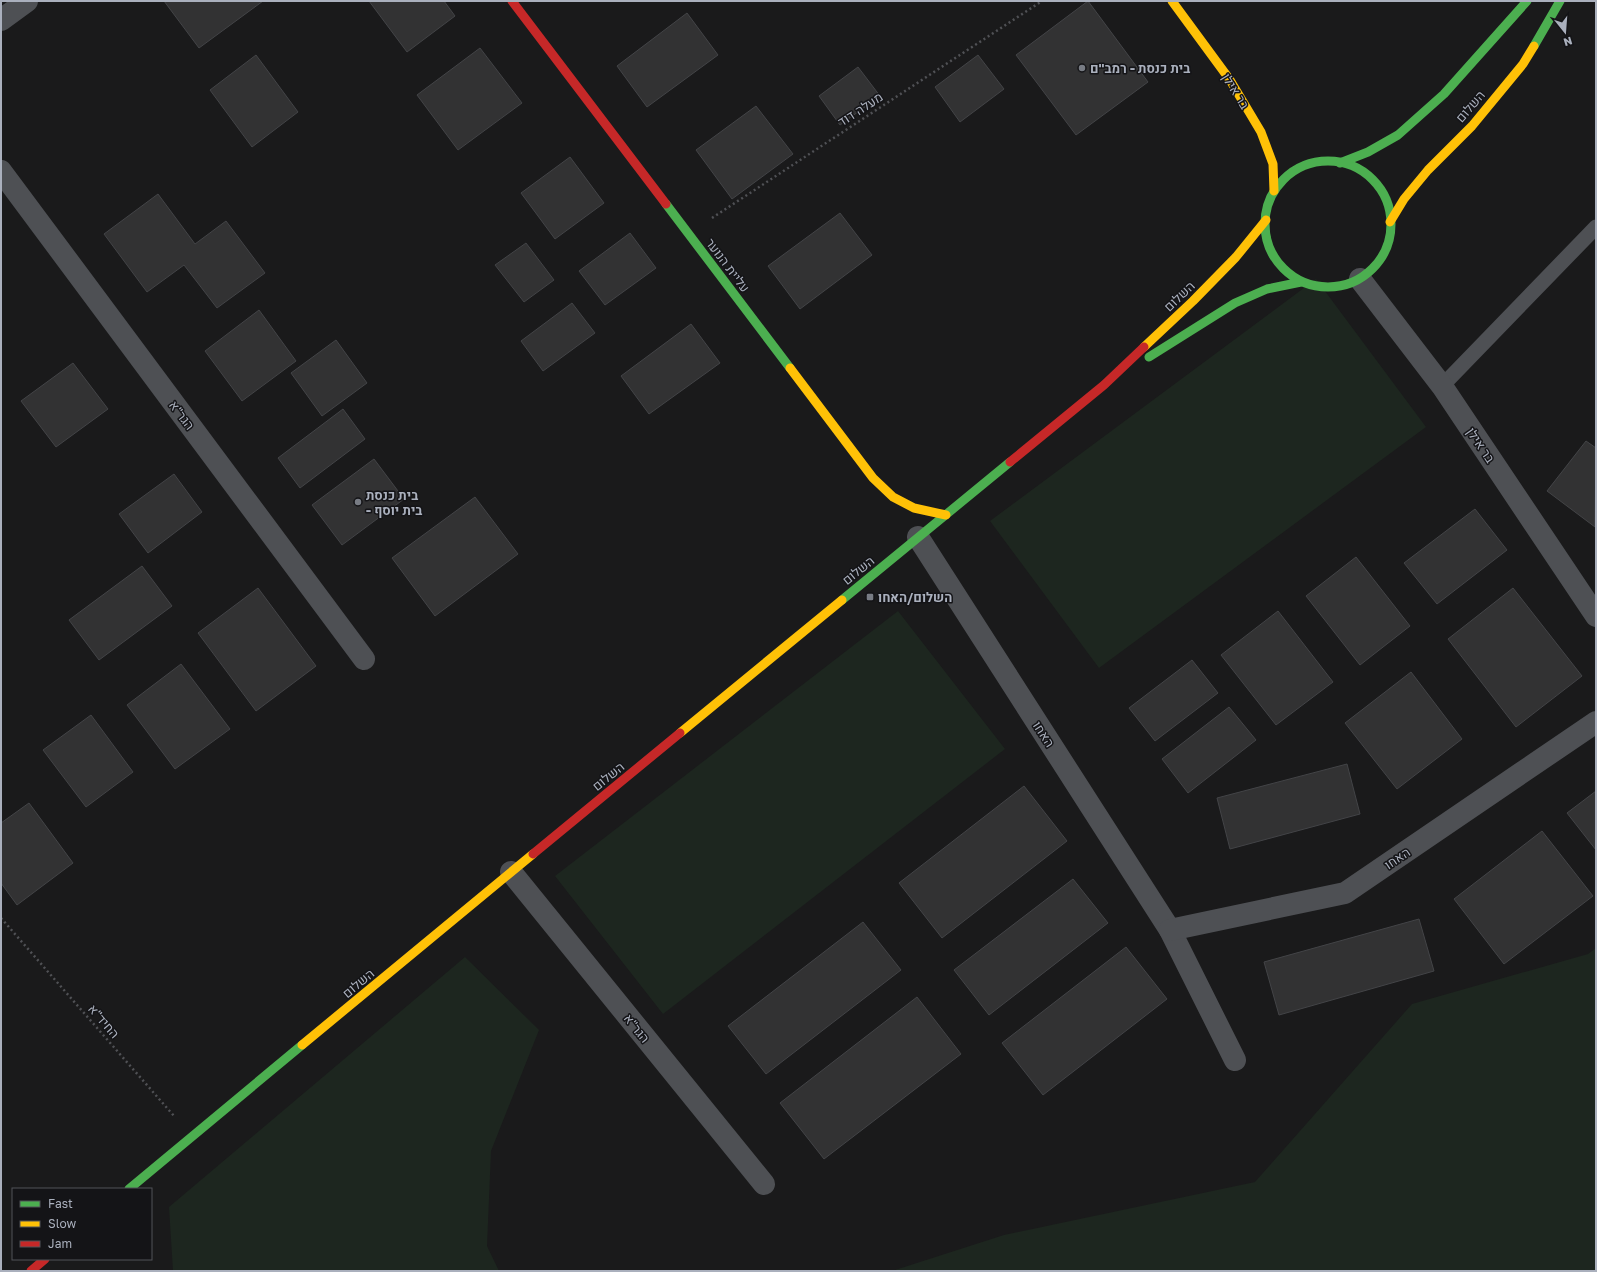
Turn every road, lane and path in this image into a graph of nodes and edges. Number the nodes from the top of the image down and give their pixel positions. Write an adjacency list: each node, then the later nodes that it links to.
1 (27, 1): 7 (street)
2 (512, 1): 14 (street, עליית הנוער)
3 (1042, 1): 14 (path, מעלה דוד)
4 (1172, 1): 10 (street, בר אילן)
5 (1527, 1): 8 (street, השלום)
6 (1560, 1): 12 (street, השלום)
7 (1, 20)
8 (1340, 163): 10 (street); 12 (street)
9 (1, 171): 22 (street, הגר"א)
10 (1274, 192): 11 (street)
11 (1266, 220): 16 (street); 17 (street, השלום)
12 (1390, 222): 15 (street)
13 (1596, 227): 18 (lane)
14 (688, 234): 19 (street, עליית הנוער)
15 (1360, 279): 16 (street); 18 (street, בר אילן)
16 (1301, 282): 17 (street, השלום)
17 (1104, 385): 19 (street, השלום)
18 (1442, 386): 21 (street, בר אילן)
19 (946, 515): 20 (street, השלום)
20 (918, 537): 24 (street, השלום); 26 (street, האחו)
21 (1595, 613)
22 (364, 659)
23 (1596, 722): 26 (street, האחו)
24 (511, 872): 28 (street, השלום); 29 (street, הגר"א)
25 (1, 918): 28 (path, החיד"א)
26 (1170, 930): 27 (street, האחו)
27 (1236, 1060)
28 (192, 1137): 30 (street, השלום)
29 (764, 1184)
30 (131, 1188)
31 (44, 1260): 32 (street)
32 (31, 1271)

